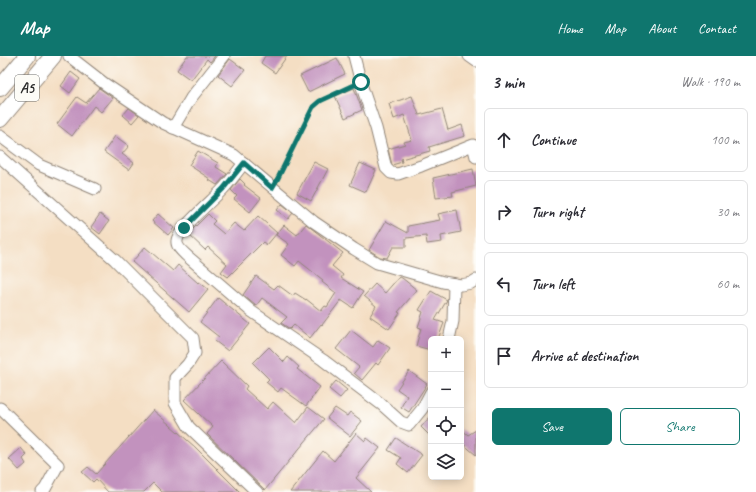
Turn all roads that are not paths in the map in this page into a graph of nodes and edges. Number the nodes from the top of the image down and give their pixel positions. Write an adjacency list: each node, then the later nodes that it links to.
1 (27, 56): 8 (highway, A5)
2 (53, 56): 9 (highway, A5)
3 (69, 56): 10 (street)
4 (224, 56): 10 (street)
5 (354, 56): 13 (street)
6 (469, 56): 7 (street)
7 (476, 61)
8 (0, 88)
9 (0, 119)
10 (173, 128): 14 (street)
11 (0, 136): 15 (street)
12 (0, 157): 22 (street)
13 (476, 157)
14 (244, 163): 17 (street); 19 (street)
15 (95, 189)
16 (476, 280): 17 (street)
17 (454, 284): 18 (street)
18 (450, 336)
19 (428, 398)
20 (0, 408): 21 (street)
21 (42, 492)
22 (257, 492)

